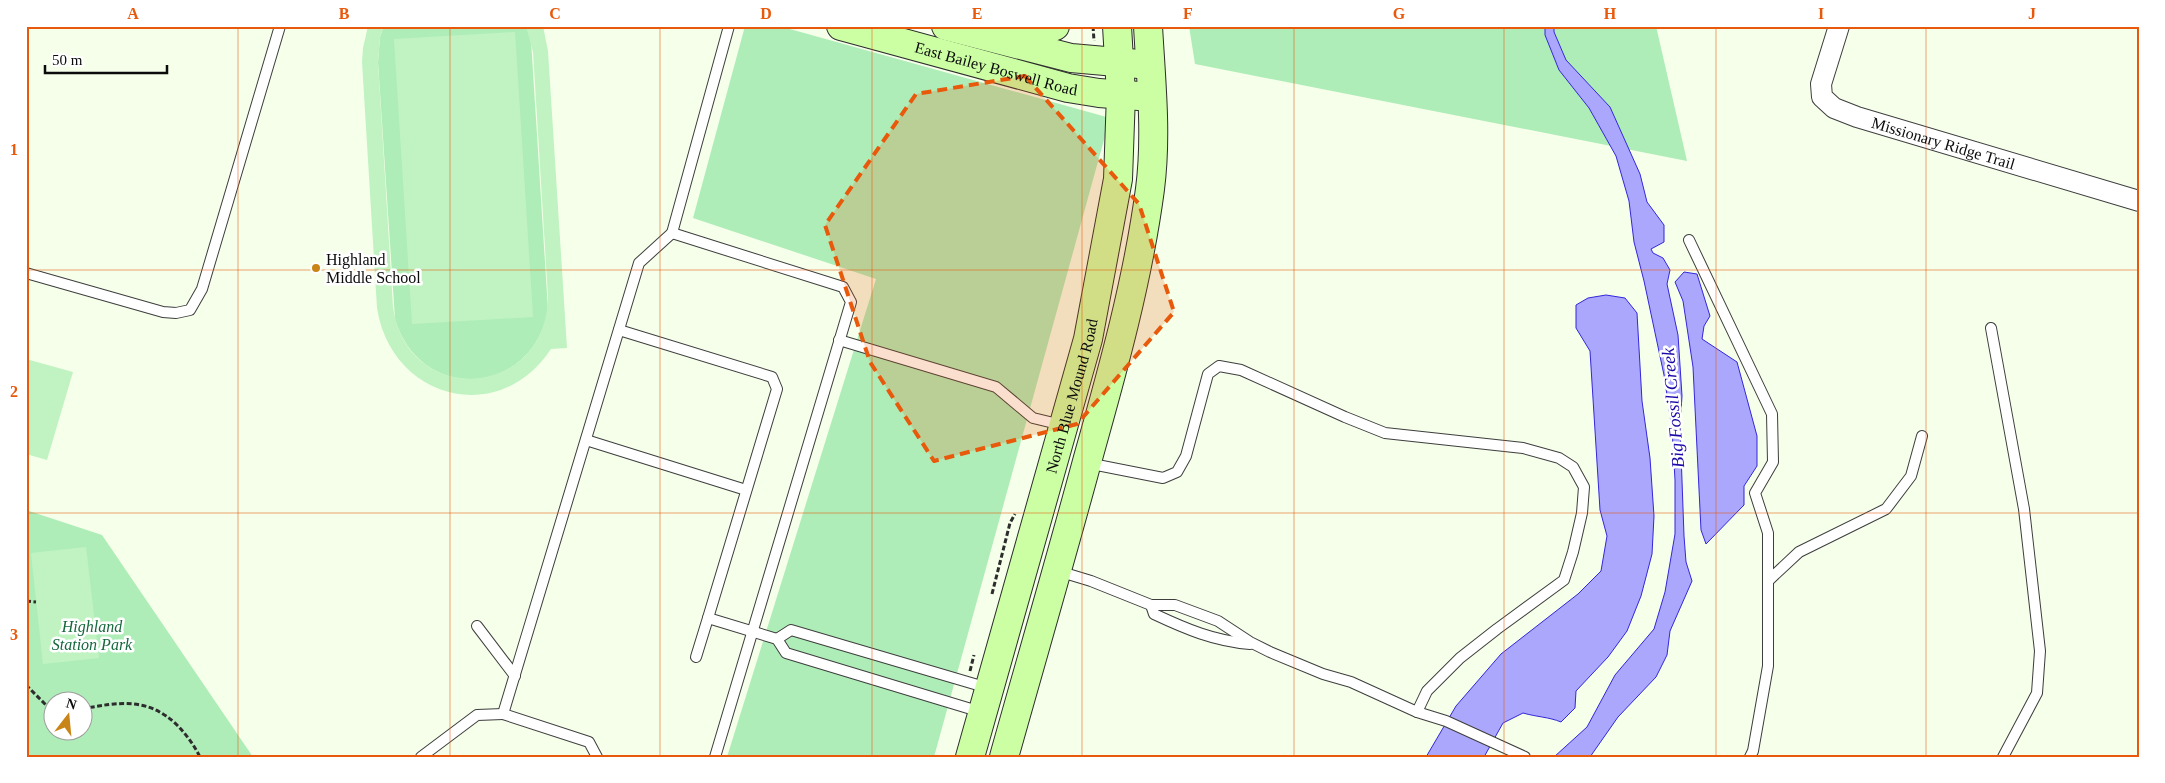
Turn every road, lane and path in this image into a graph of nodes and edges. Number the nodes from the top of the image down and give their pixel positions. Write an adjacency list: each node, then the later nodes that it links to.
1 (280, 26): 16 (lane)
2 (729, 26): 14 (lane)
3 (841, 26): 11 (main road, East Bailey Boswell Road)
4 (1055, 26): 8 (main road)
5 (1117, 26): 9 (main road, North Blue Mound Road)
6 (1148, 26): 10 (main road, North Blue Mound Road)
7 (1839, 26): 13 (street, Missionary Ridge Trail)
8 (956, 29): 9 (main road, East Bailey Boswell Road)
9 (1120, 64): 10 (main road, East Bailey Boswell Road); 11 (main road, North Blue Mound Road)
10 (1150, 65): 12 (main road, North Blue Mound Road)
11 (1121, 94): 12 (main road, East Bailey Boswell Road); 20 (main road, North Blue Mound Road)
12 (1153, 97): 23 (main road, North Blue Mound Road)
13 (2139, 201)
14 (672, 233): 18 (lane); 19 (lane)
15 (1689, 240): 26 (lane)
16 (26, 273)
17 (1992, 328): 52 (lane)
18 (619, 330): 22 (lane); 24 (lane)
19 (839, 340): 20 (lane); 32 (lane)
20 (1065, 426): 38 (main road, North Blue Mound Road)
21 (1922, 436): 26 (lane)
22 (586, 440): 24 (lane); 36 (lane)
23 (1087, 463): 25 (main road, North Blue Mound Road); 41 (lane)
24 (746, 490): 30 (lane)
25 (1057, 571): 29 (lane); 49 (main road, North Blue Mound Road)
26 (1768, 580): 51 (lane)
27 (26, 601): 28 (path)
28 (36, 602)
29 (1151, 605): 34 (lane); 34 (lane)
30 (708, 618): 32 (lane); 35 (lane)
31 (477, 626): 36 (lane)
32 (753, 631): 33 (lane); 46 (lane)
33 (777, 638): 38 (lane); 38 (lane)
34 (1254, 644): 41 (lane)
35 (696, 657)
36 (515, 676): 42 (lane)
37 (26, 685): 39 (path)
38 (986, 700): 47 (main road, North Blue Mound Road); 48 (main road)
39 (42, 701)
40 (92, 708): 43 (path)
41 (1417, 712): 50 (lane)
42 (503, 714): 44 (lane); 45 (lane)
43 (200, 757)
44 (421, 757)
45 (597, 757)
46 (715, 757)
47 (970, 757)
48 (990, 757)
49 (1004, 757)
50 (1525, 757)
51 (1750, 757)
52 (2003, 757)

